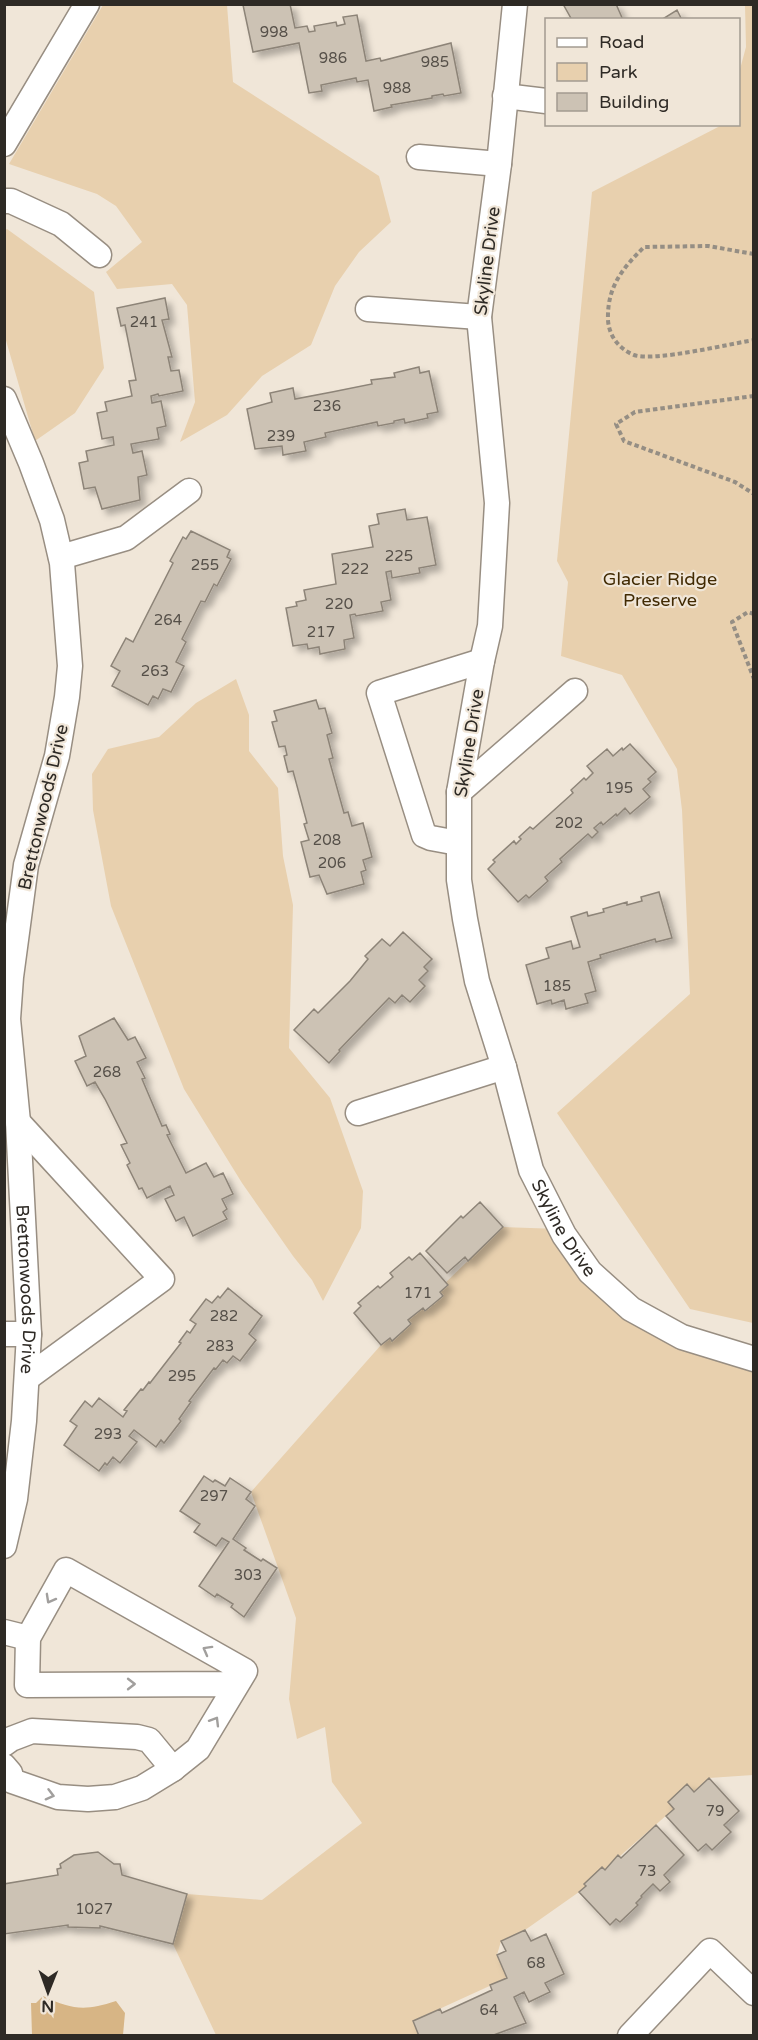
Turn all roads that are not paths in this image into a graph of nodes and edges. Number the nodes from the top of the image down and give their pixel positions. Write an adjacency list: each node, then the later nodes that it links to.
1 (87, 4): 5 (street)
2 (515, 4): 3 (street, Skyline Drive)
3 (505, 96): 4 (street); 7 (street, Skyline Drive)
4 (545, 101)
5 (4, 144)
6 (419, 157): 7 (street)
7 (499, 164): 11 (street, Skyline Drive)
8 (4, 201): 9 (street)
9 (99, 255)
10 (368, 309): 11 (street)
11 (479, 317): 15 (street, Skyline Drive)
12 (4, 399): 14 (street, Brettonwoods Drive)
13 (189, 491): 14 (street)
14 (61, 557): 19 (street, Brettonwoods Drive)
15 (482, 661): 17 (street, Skyline Drive); 18 (street)
16 (575, 691): 17 (street)
17 (459, 792): 18 (street, Skyline Drive)
18 (458, 843): 20 (street, Skyline Drive)
19 (9, 956): 22 (street, Brettonwoods Drive)
20 (504, 1067): 21 (street); 25 (street, Skyline Drive)
21 (358, 1113)
22 (14, 1138): 24 (street, Brettonwoods Drive); 26 (street)
23 (4, 1334): 24 (street)
24 (29, 1334): 26 (street, Brettonwoods Drive)
25 (753, 1359)
26 (27, 1378): 27 (street, Brettonwoods Drive)
27 (4, 1546)
28 (4, 1632): 29 (street)
29 (28, 1638): 30 (street, one-way to 30); 30 (street, one-way to 29)
30 (237, 1684): 33 (street, one-way to 30)
31 (4, 1744): 33 (street)
32 (4, 1766): 33 (street, one-way to 33)
33 (173, 1769)
34 (753, 1993): 35 (street)
35 (630, 2036)

